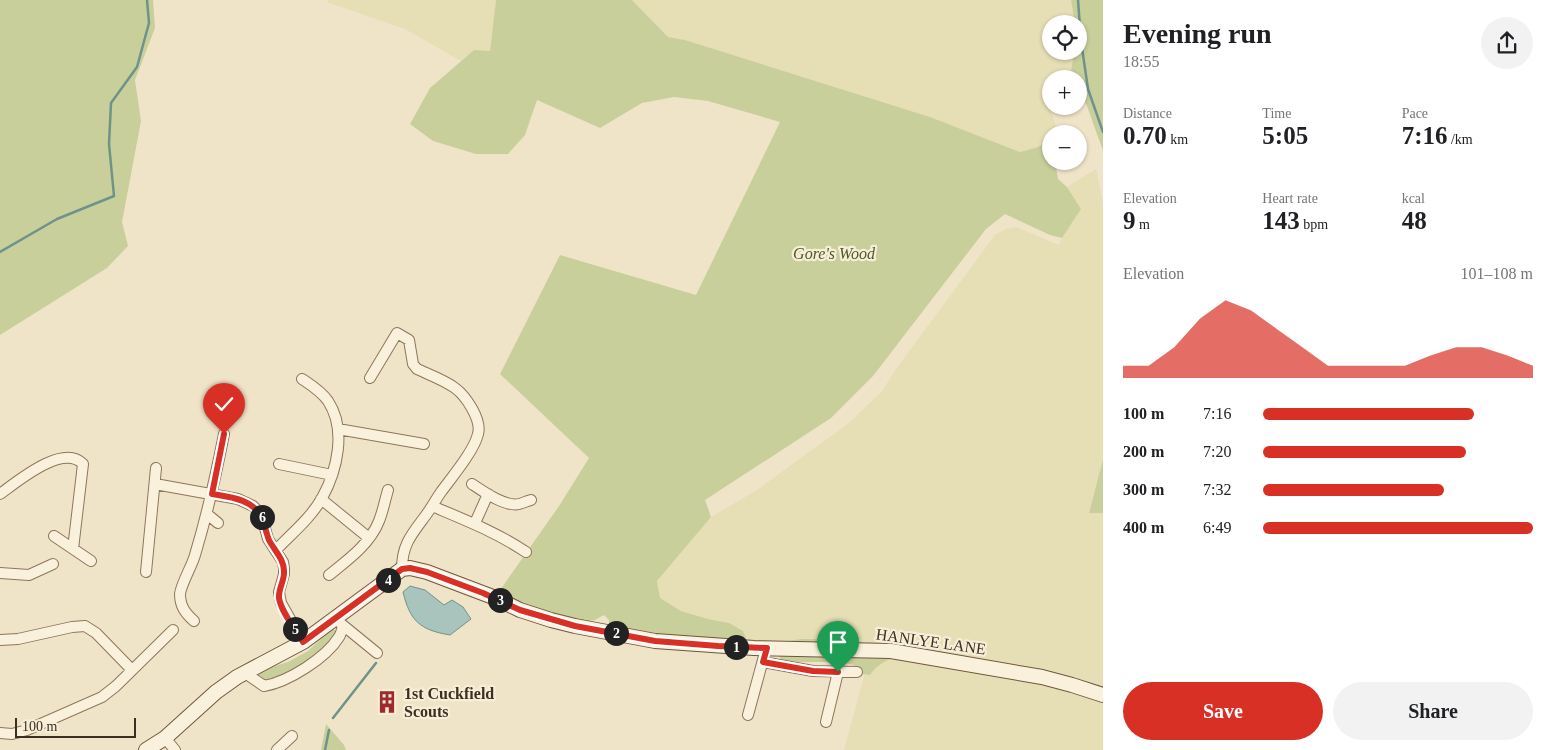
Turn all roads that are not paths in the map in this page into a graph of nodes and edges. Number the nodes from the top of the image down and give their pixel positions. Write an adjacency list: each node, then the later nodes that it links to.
1 (302, 378): 3 (street)
2 (370, 378): 17 (street)
3 (338, 430): 5 (street); 8 (street)
4 (224, 434): 13 (street)
5 (424, 444)
6 (279, 464): 8 (street)
7 (156, 468): 9 (street)
8 (332, 475): 15 (street)
9 (155, 484): 13 (street); 29 (street)
10 (472, 484): 14 (street)
11 (388, 490): 22 (street)
12 (0, 494): 23 (street)
13 (212, 494): 18 (street); 24 (street)
14 (488, 494): 16 (street); 20 (street)
15 (321, 499): 22 (street); 24 (street)
16 (531, 500)
17 (432, 506): 20 (street); 28 (street)
18 (207, 514): 19 (street); 32 (street)
19 (218, 523)
20 (475, 524): 25 (street)
21 (54, 536): 23 (street)
22 (369, 538): 31 (street)
23 (74, 549): 26 (street)
24 (276, 550): 36 (street)
25 (526, 552)
26 (91, 561)
27 (53, 564): 30 (street)
28 (402, 569): 33 (street); 37 (street, HANLYE LANE)
29 (146, 572)
30 (0, 573)
31 (329, 575)
32 (194, 620)
33 (340, 623): 36 (street); 38 (street); 43 (street)
34 (173, 630): 40 (street)
35 (0, 640): 40 (street)
36 (303, 642): 43 (street)
37 (767, 648): 39 (street); 44 (street, HANLYE LANE)
38 (377, 653)
39 (763, 662): 41 (street); 45 (street)
40 (132, 670): 47 (street)
41 (838, 672): 42 (street); 46 (street)
42 (857, 672)
43 (245, 673): 49 (street)
44 (1103, 696)
45 (748, 715)
46 (826, 722)
47 (0, 733)
48 (292, 736): 52 (street)
49 (166, 738): 50 (street); 51 (street)
50 (146, 750)
51 (175, 750)
52 (277, 750)

